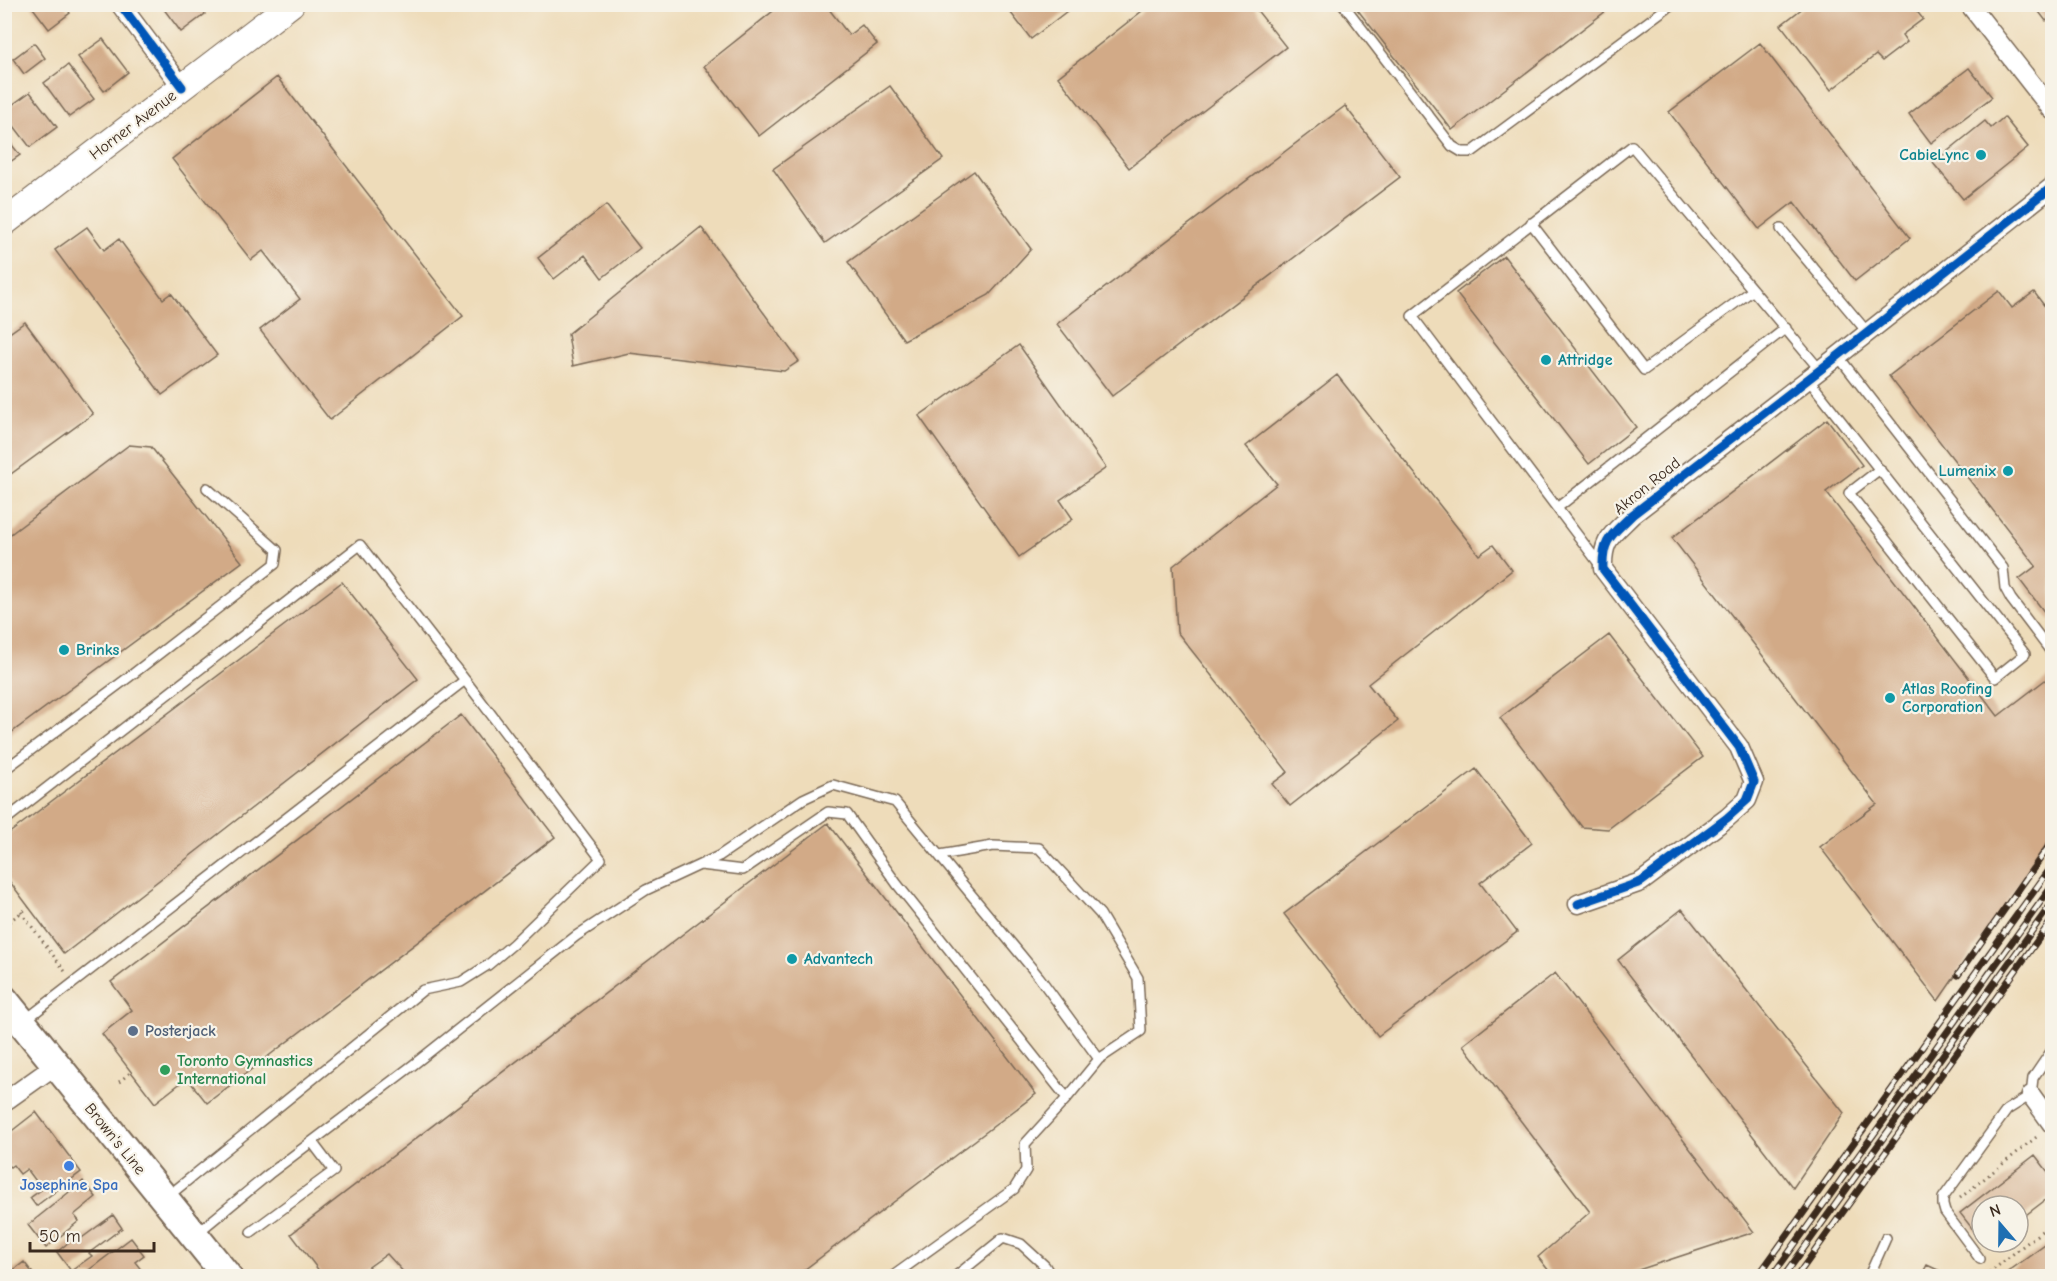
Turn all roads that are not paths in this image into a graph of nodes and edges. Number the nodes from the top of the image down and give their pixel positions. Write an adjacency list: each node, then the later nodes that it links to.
1 (120, 4): 6 (street)
2 (291, 4): 6 (main road, Horner Avenue)
3 (1343, 4): 4 (lane)
4 (1672, 4)
5 (1969, 4): 7 (street)
6 (182, 87): 9 (main road, Horner Avenue)
7 (2052, 110)
8 (2052, 187): 14 (street, Akron Road)
9 (4, 223)
10 (1531, 223): 12 (lane); 12 (lane); 19 (lane)
11 (1781, 229): 14 (lane)
12 (1753, 290): 13 (lane)
13 (1786, 328): 16 (lane); 19 (lane)
14 (1868, 333): 15 (street, Akron Road)
15 (1838, 356): 16 (street, Akron Road); 21 (lane)
16 (1814, 375): 17 (lane); 20 (street, Akron Road)
17 (1880, 469): 17 (lane)
18 (207, 488): 23 (lane)
19 (1557, 508): 20 (lane)
20 (1603, 569): 27 (street)
21 (2052, 653)
22 (465, 680): 24 (lane); 29 (lane); 38 (lane)
23 (4, 770)
24 (4, 821)
25 (940, 855): 26 (lane); 31 (lane); 31 (lane)
26 (701, 865): 34 (lane); 37 (lane)
27 (1578, 904)
28 (4, 1000): 29 (main road, Brown's Line)
29 (22, 1022): 32 (main road, Brown's Line)
30 (2052, 1050): 33 (lane)
31 (1099, 1059): 34 (lane)
32 (56, 1065): 35 (street); 38 (main road, Brown's Line)
33 (2031, 1095): 36 (street); 42 (lane)
34 (1068, 1098): 44 (lane)
35 (4, 1102)
36 (2048, 1128)
37 (312, 1142): 39 (lane); 40 (lane)
38 (164, 1199): 40 (main road, Brown's Line)
39 (251, 1232)
40 (194, 1235): 43 (main road, Brown's Line)
41 (1886, 1238): 47 (lane)
42 (1980, 1259)
43 (222, 1275)
44 (893, 1276)
45 (956, 1276): 46 (lane)
46 (1051, 1276)
47 (1869, 1276)

